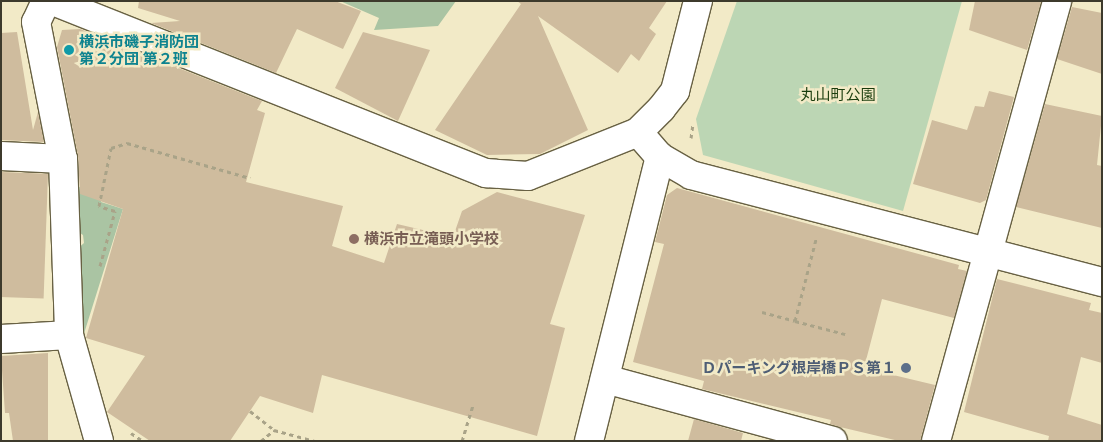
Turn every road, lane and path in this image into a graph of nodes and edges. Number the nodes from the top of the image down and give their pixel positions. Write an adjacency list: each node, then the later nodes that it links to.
1 (46, 1): 8 (street)
2 (53, 1): 5 (street)
3 (698, 1): 5 (street)
4 (1057, 1): 11 (street)
5 (638, 132): 7 (street)
6 (1, 156): 8 (street)
7 (660, 158): 11 (street); 19 (street)
8 (63, 159): 17 (street)
9 (250, 178): 12 (path)
10 (818, 231): 15 (path)
11 (988, 252): 13 (street); 31 (street)
12 (97, 276)
13 (1102, 282)
14 (762, 312): 15 (path)
15 (795, 321): 16 (path)
16 (845, 334)
17 (70, 335): 18 (street); 24 (street)
18 (1, 339)
19 (605, 379): 29 (street); 30 (street)
20 (473, 404): 28 (path)
21 (250, 411): 22 (path)
22 (274, 430): 26 (path); 27 (path)
23 (128, 431): 25 (path)
24 (100, 441)
25 (143, 441)
26 (261, 441)
27 (315, 441)
28 (462, 441)
29 (589, 441)
30 (833, 441)
31 (936, 441)

